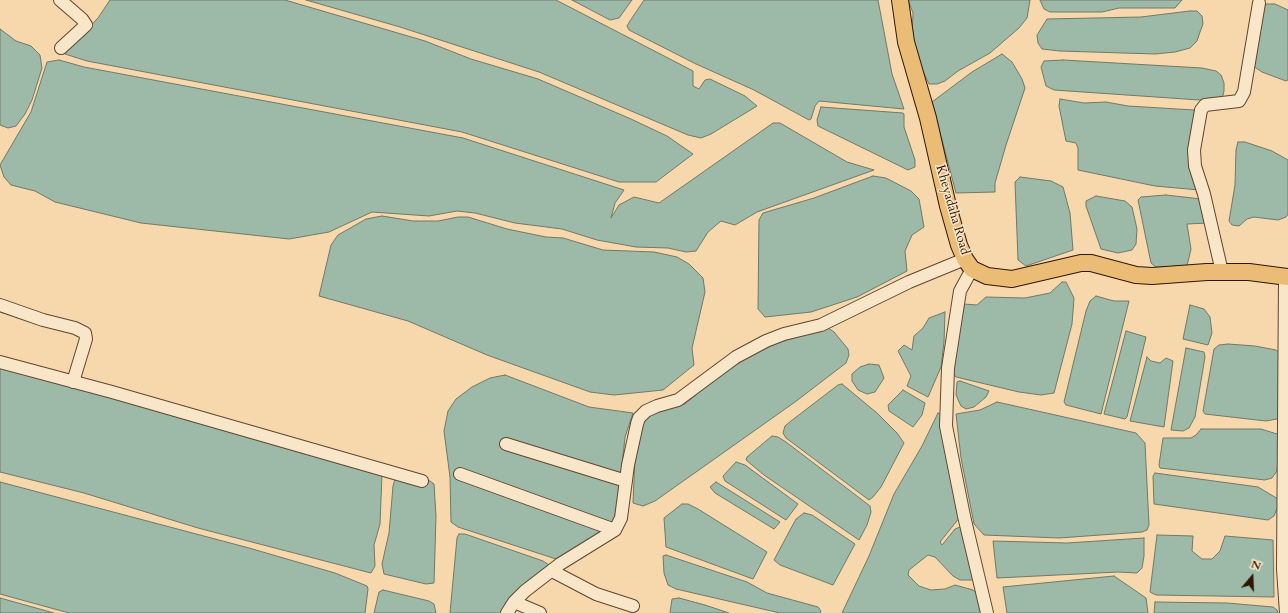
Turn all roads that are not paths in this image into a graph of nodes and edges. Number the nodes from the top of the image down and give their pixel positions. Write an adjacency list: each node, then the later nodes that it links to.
1 (60, 0): 4 (street)
2 (900, 0): 5 (main road, Kheyadaha Road)
3 (1259, 4): 6 (street)
4 (61, 48)
5 (962, 269): 6 (main road, Kheyadaha Road); 14 (street); 21 (street)
6 (1222, 272): 7 (main road, Kheyadaha Road)
7 (1286, 277): 22 (street)
8 (0, 304): 10 (street)
9 (0, 362): 10 (street)
10 (73, 382): 13 (street)
11 (506, 444): 14 (street)
12 (460, 474): 15 (street)
13 (422, 481)
14 (626, 482): 15 (street)
15 (615, 530): 16 (street)
16 (552, 571): 17 (street); 18 (street)
17 (514, 602): 19 (street); 20 (street)
18 (633, 606)
19 (507, 613)
20 (540, 613)
21 (987, 613)
22 (1286, 613)

